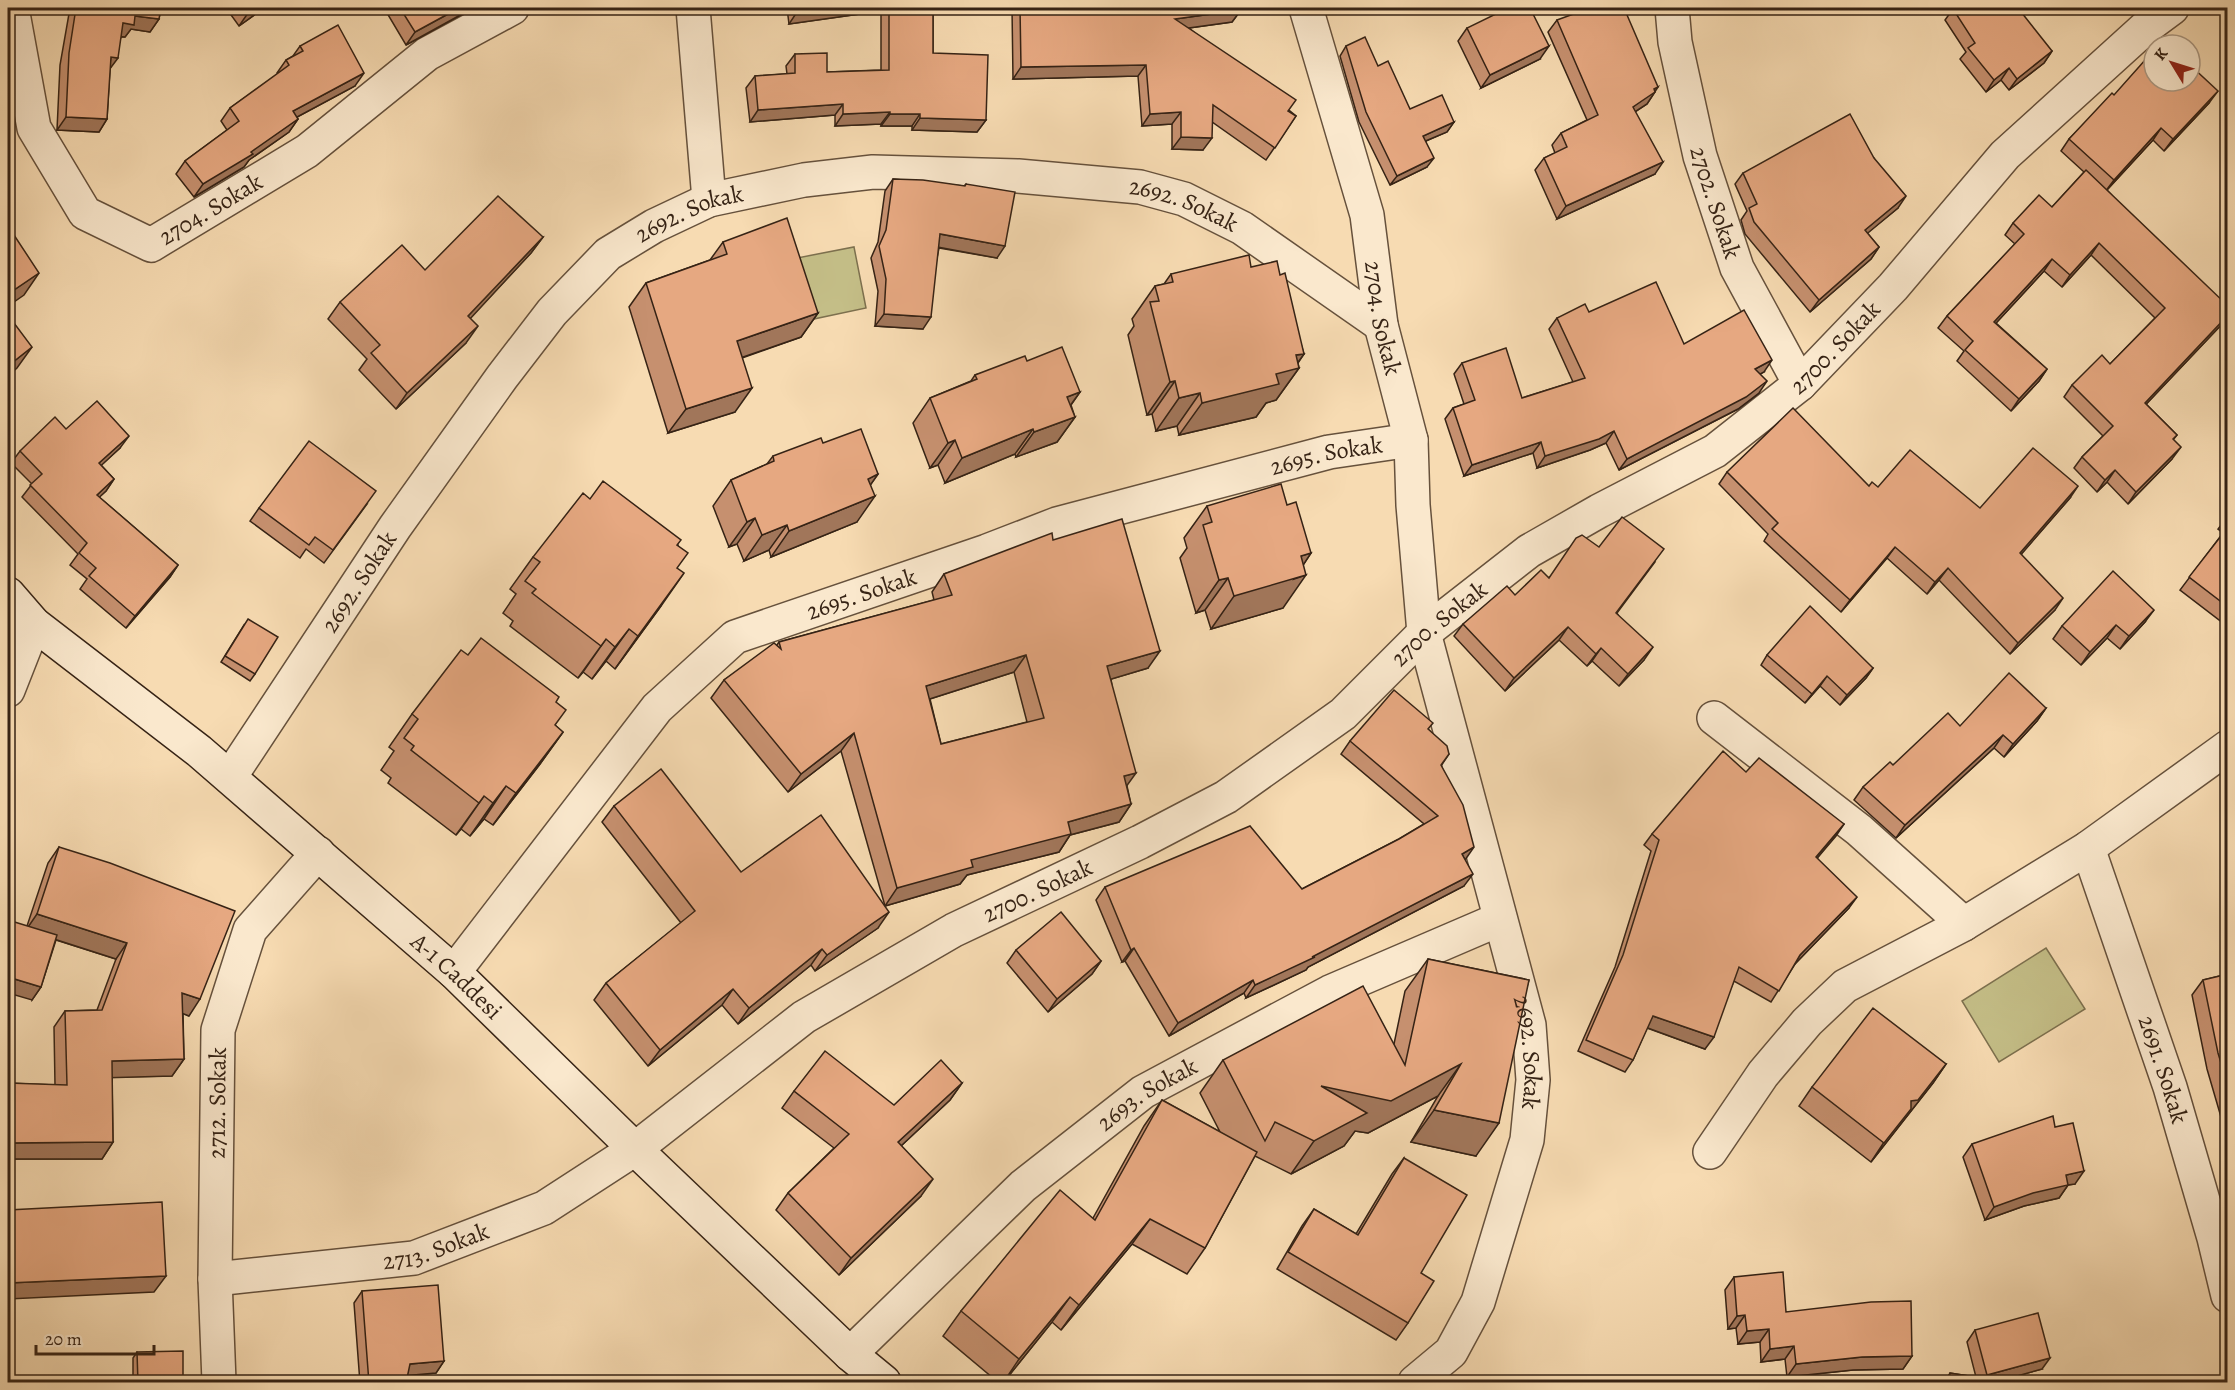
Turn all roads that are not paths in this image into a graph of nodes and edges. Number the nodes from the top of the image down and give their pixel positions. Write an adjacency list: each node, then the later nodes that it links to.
1 (12, 8): 2 (street, 2704. Sokak)
2 (513, 8)
3 (693, 8): 7 (street)
4 (1306, 8): 8 (street, 2704. Sokak)
5 (1672, 8): 9 (street, 2702. Sokak)
6 (2172, 8): 9 (street, 2700. Sokak)
7 (710, 200): 8 (street, 2692. Sokak); 17 (street, 2692. Sokak)
8 (1381, 325): 10 (street, 2704. Sokak)
9 (1800, 384): 13 (street, 2700. Sokak)
10 (1411, 440): 13 (street, 2704. Sokak); 22 (street, 2695. Sokak)
11 (8, 594): 12 (street, A-1 Caddesi)
12 (34, 624): 14 (street); 17 (street, A-1 Caddesi)
13 (1424, 633): 20 (street, 2692. Sokak); 23 (street, 2700. Sokak)
14 (8, 690)
15 (1714, 718): 21 (street)
16 (2228, 747): 18 (street)
17 (230, 777): 19 (street, A-1 Caddesi)
18 (2088, 848): 21 (street); 26 (street, 2691. Sokak)
19 (318, 853): 22 (street, A-1 Caddesi); 25 (street, 2712. Sokak)
20 (1500, 919): 27 (street, 2693. Sokak); 30 (street, 2692. Sokak)
21 (1964, 924): 24 (street)
22 (454, 972): 23 (street, A-1 Caddesi)
23 (635, 1149): 25 (street, 2713. Sokak); 27 (street, A-1 Caddesi)
24 (1710, 1152)
25 (215, 1280): 28 (street, 2712. Sokak)
26 (2228, 1296)
27 (850, 1354): 29 (street, A-1 Caddesi)
28 (219, 1383)
29 (884, 1383)
30 (1415, 1383)

